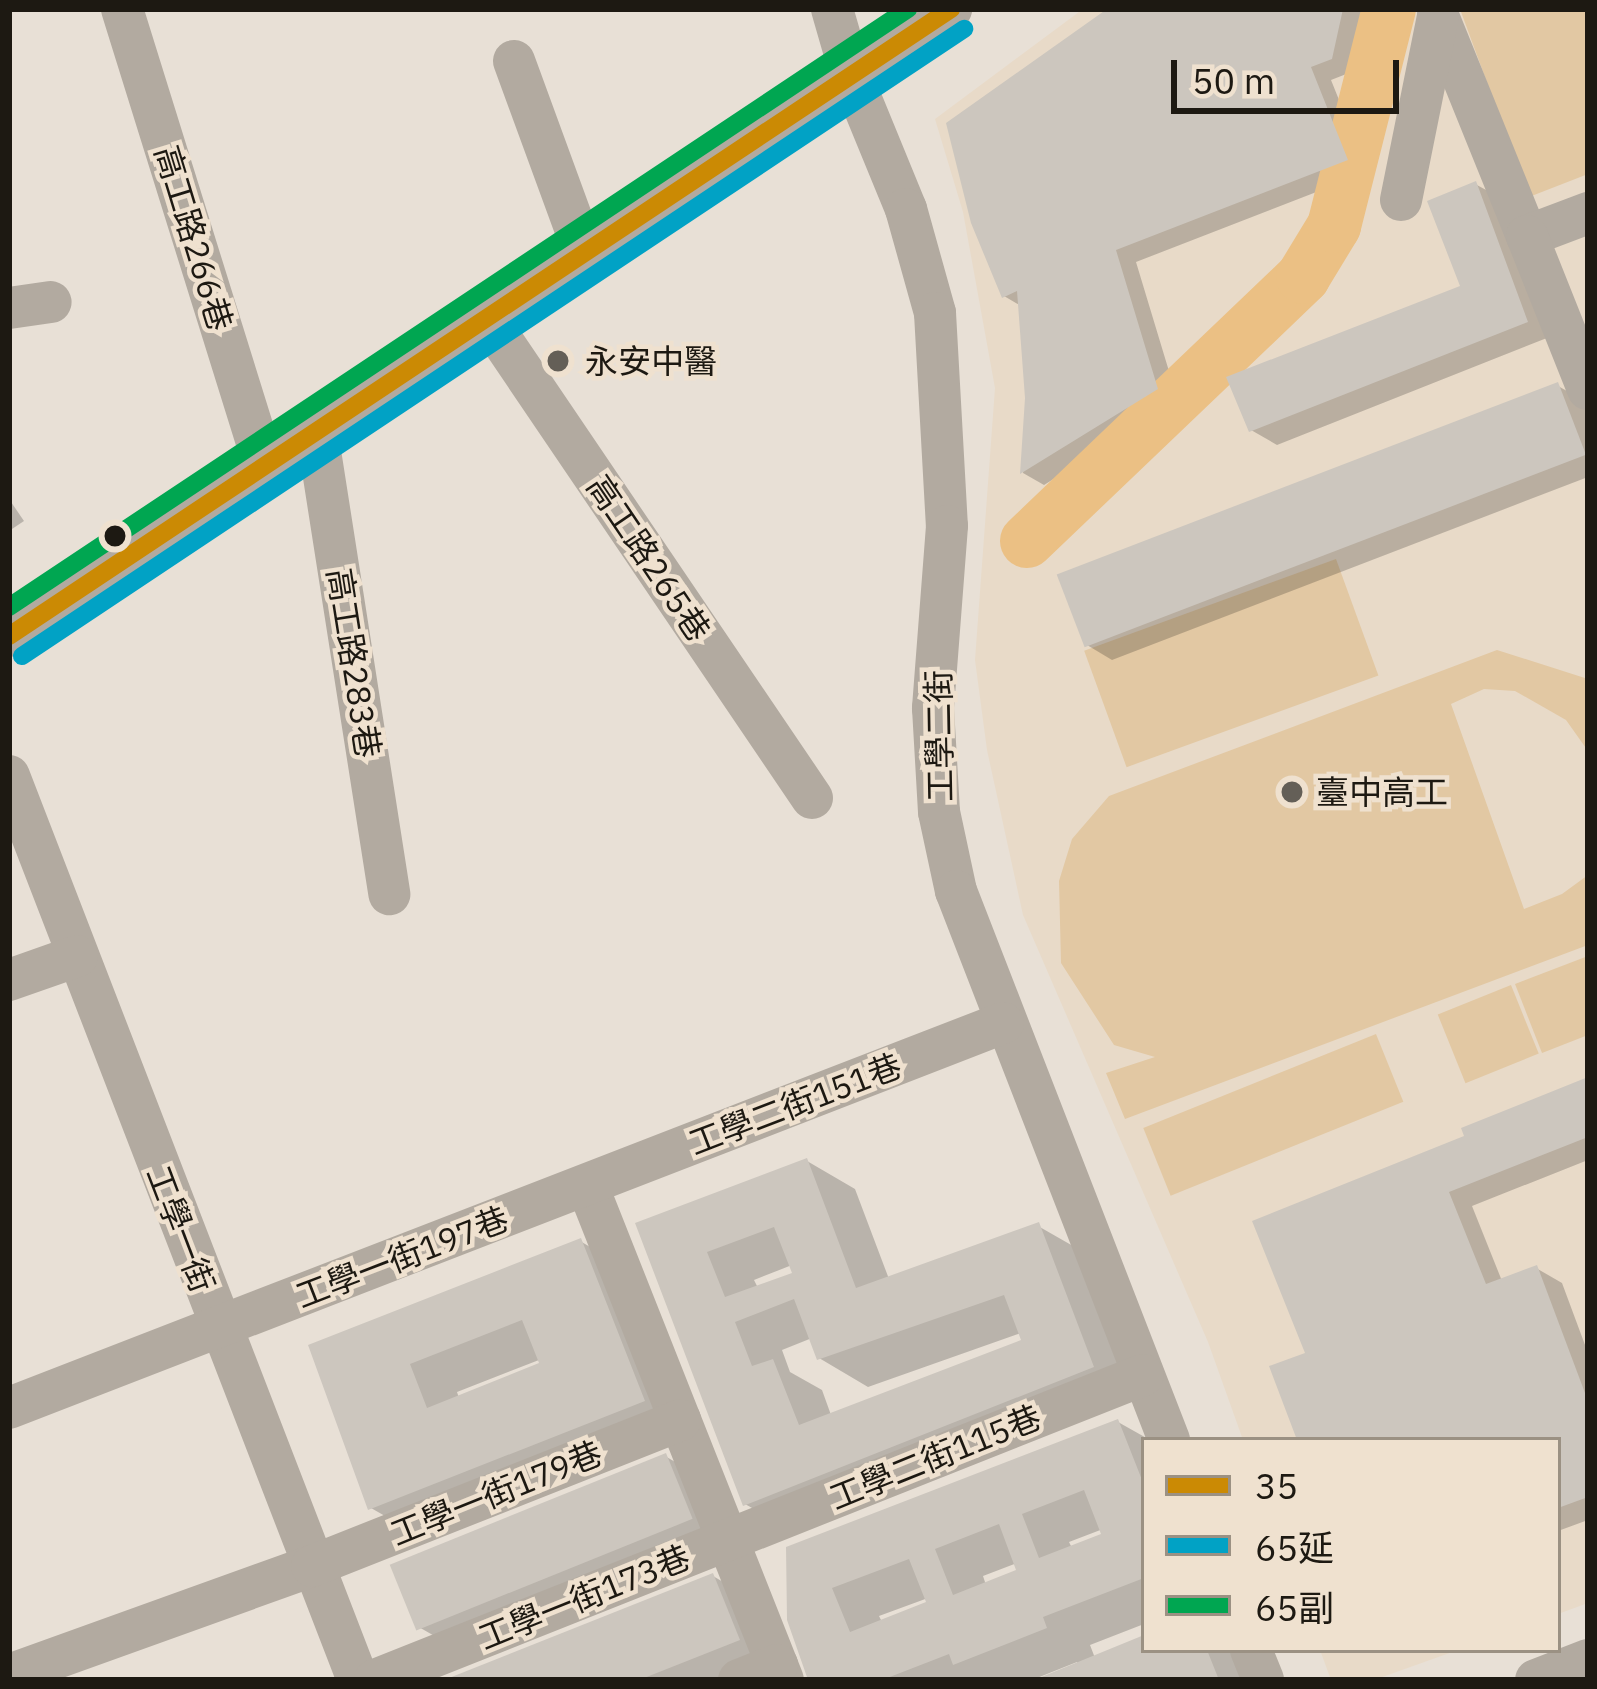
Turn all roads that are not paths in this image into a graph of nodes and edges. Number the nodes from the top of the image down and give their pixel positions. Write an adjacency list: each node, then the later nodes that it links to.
1 (122, 9): 14 (street, 高工路266巷)
2 (832, 9): 6 (street, 工學二街)
3 (951, 9): 6 (street)
4 (1439, 12): 7 (street); 9 (street)
5 (514, 61): 10 (street)
6 (851, 75): 10 (street); 21 (street, 工學二街)
7 (1401, 200)
8 (1588, 214): 9 (street)
9 (1527, 236): 12 (street)
10 (584, 252): 11 (street)
11 (487, 317): 13 (street); 17 (street, 高工路265巷)
12 (1588, 389)
13 (317, 432): 14 (street); 18 (street, 高工路283巷)
14 (266, 467): 15 (street)
15 (9, 636)
16 (9, 776): 19 (street, 工學一街)
17 (812, 798)
18 (388, 894)
19 (77, 956): 20 (street); 23 (street, 工學一街)
20 (9, 980)
21 (1003, 1023): 22 (street, 工學二街151巷); 24 (street, 工學二街)
22 (587, 1186): 23 (street, 工學一街197巷); 26 (street)
23 (218, 1328): 25 (street, 工學一街197巷); 29 (street, 工學一街)
24 (1143, 1375): 27 (street, 工學二街); 28 (street, 工學二街115巷)
25 (9, 1408)
26 (680, 1420): 28 (street); 29 (street, 工學一街179巷)
27 (1168, 1437)
28 (728, 1540): 32 (street); 34 (street, 工學一街173巷)
29 (312, 1566): 31 (street, 工學一街179巷); 33 (street, 工學一街)
30 (1588, 1660): 35 (street)
31 (9, 1675)
32 (766, 1675)
33 (358, 1680)
34 (374, 1680)
35 (1538, 1680)

